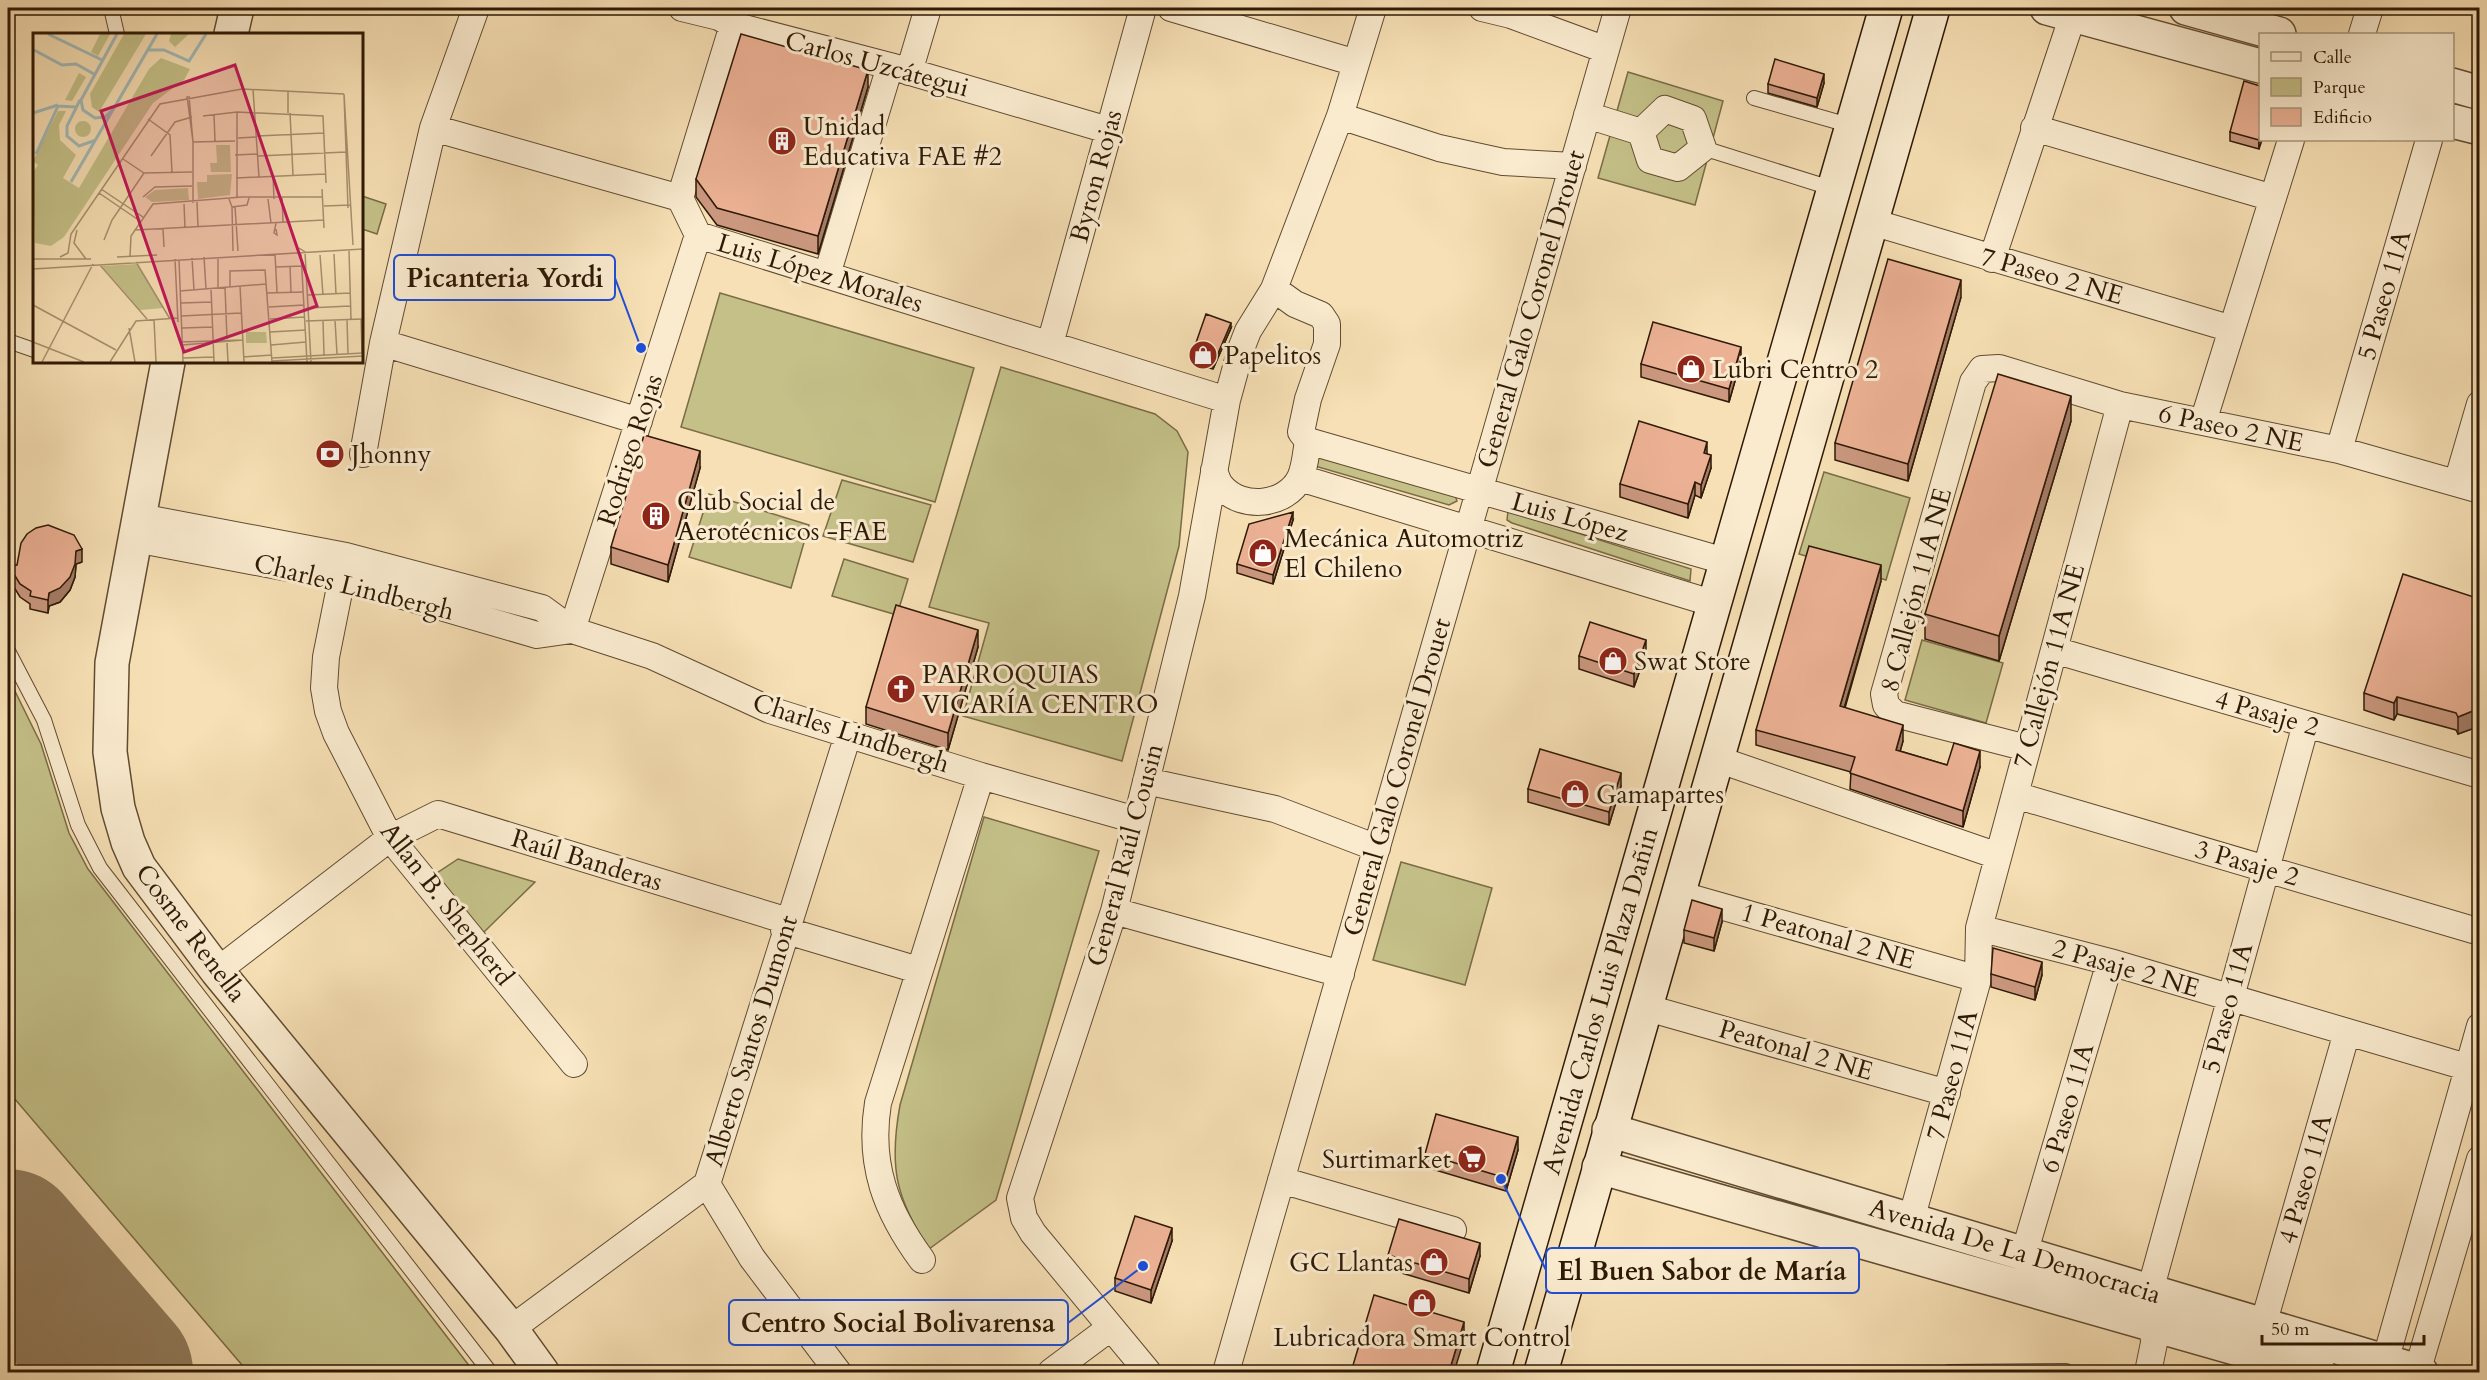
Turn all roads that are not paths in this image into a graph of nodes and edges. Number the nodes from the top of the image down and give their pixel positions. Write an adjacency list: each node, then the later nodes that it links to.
1 (111, 8): 17 (lane)
2 (236, 8): 18 (street)
3 (476, 8): 32 (street)
4 (682, 8): 16 (street, Carlos Uzcátegui)
5 (928, 8): 24 (street)
6 (1143, 8): 35 (street, Byron Rojas)
7 (1172, 8): 22 (street)
8 (1373, 8): 22 (street, General Raúl Cousin)
9 (1482, 8): 21 (street)
10 (1618, 8): 21 (street, General Galo Coronel Drouet)
11 (1886, 8): 31 (street, Avenida Carlos Luis Plaza Dañin)
12 (1933, 8): 44 (street, Avenida Carlos Luis Plaza Dañin)
13 (2186, 8): 19 (street)
14 (2370, 8): 20 (street)
15 (2060, 11): 23 (street); 33 (street)
16 (724, 17): 24 (street, Carlos Uzcátegui); 42 (street)
17 (117, 33)
18 (231, 33)
19 (2275, 33)
20 (2362, 33)
21 (1606, 50): 28 (street, General Galo Coronel Drouet)
22 (1356, 63): 29 (street, General Raúl Cousin)
23 (2259, 66)
24 (899, 69): 35 (street, Carlos Uzcátegui); 47 (street)
25 (2454, 86): 26 (street)
26 (2479, 92)
27 (1754, 98): 31 (lane)
28 (1587, 115): 36 (street); 40 (street, General Galo Coronel Drouet)
29 (1340, 116): 40 (street); 48 (street, General Raúl Cousin)
30 (2454, 122): 34 (street)
31 (1852, 126): 41 (street, Avenida Carlos Luis Plaza Dañin)
32 (433, 128): 42 (street); 51 (street)
33 (2034, 128): 43 (street); 46 (street)
34 (2480, 128)
35 (1108, 130): 52 (street, Byron Rojas)
36 (1641, 132): 39 (street); 39 (street)
37 (2291, 141): 43 (street)
38 (2429, 141): 62 (street, 5 Paseo 11A)
39 (1703, 148): 41 (lane)
40 (1573, 166): 67 (street, General Galo Coronel Drouet)
41 (1834, 189): 70 (street, Avenida Carlos Luis Plaza Dañin)
42 (680, 198): 45 (street, Luis López Morales)
43 (2273, 198): 49 (street)
44 (1872, 222): 46 (street, 7 Paseo 2 NE); 79 (street, Avenida Carlos Luis Plaza Dañin)
45 (698, 235): 47 (street, Luis López Morales); 59 (street, Rodrigo Rojas)
46 (1992, 259): 49 (street, 7 Paseo 2 NE)
47 (827, 275): 52 (street, Luis López Morales)
48 (1274, 289): 56 (street, General Raúl Cousin); 61 (street)
49 (2232, 329): 60 (street)
50 (8, 341): 53 (lane)
51 (383, 343): 59 (street); 63 (street)
52 (1050, 344): 56 (street, Luis López Morales)
53 (33, 350)
54 (168, 363): 68 (street, Cosme Renella)
55 (1982, 369): 58 (street, 6 Paseo 2 NE); 78 (street, 8 Callejón 11A NE)
56 (1227, 400): 64 (street, General Raúl Cousin)
57 (2480, 404): 66 (street)
58 (2120, 405): 60 (street, 6 Paseo 2 NE); 74 (street, 7 Callejón 11A NE)
59 (639, 421): 73 (street, Rodrigo Rojas)
60 (2203, 422): 62 (street, 6 Paseo 2 NE)
61 (1308, 441): 65 (street); 67 (street, Luis López)
62 (2338, 450): 66 (street, 6 Paseo 2 NE)
63 (363, 454)
64 (1214, 470): 65 (street); 82 (street, General Raúl Cousin)
65 (1300, 478): 69 (street, Luis López)
66 (2468, 487)
67 (1479, 490): 69 (street, General Galo Coronel Drouet); 70 (street, Luis López)
68 (137, 528): 71 (street, Charles Lindbergh); 96 (street, Cosme Renella)
69 (1468, 529): 72 (street, Luis López); 86 (street, General Galo Coronel Drouet)
70 (1728, 562): 72 (street, Avenida Carlos Luis Plaza Dañin)
71 (344, 567): 73 (street, Charles Lindbergh); 85 (street, Allan B. Shepherd)
72 (1715, 604): 128 (street, Avenida Carlos Luis Plaza Dañin)
73 (572, 630): 77 (street, Charles Lindbergh)
74 (2054, 650): 76 (street, 4 Pasaje 2); 78 (street, 7 Callejón 11A NE)
75 (8, 651): 123 (lane)
76 (2306, 724): 80 (street, 4 Pasaje 2); 88 (street, 5 Paseo 11A)
77 (848, 735): 81 (street, Charles Lindbergh); 91 (street, Alberto Santos Dumont)
78 (2027, 748): 83 (street, 7 Callejón 11A NE)
79 (1717, 759): 87 (street); 89 (street, Avenida Carlos Luis Plaza Dañin)
80 (2480, 775)
81 (981, 776): 84 (street, Charles Lindbergh); 95 (street)
82 (1146, 781): 84 (street, General Raúl Cousin); 86 (street)
83 (2014, 795): 87 (street, 7 Callejón 11A NE); 88 (street, 3 Pasaje 2)
84 (1136, 820): 90 (street, General Raúl Cousin)
85 (390, 838): 91 (street, Raúl Banderas); 96 (street, Raúl Banderas); 103 (street, Allan B. Shepherd)
86 (1377, 848): 97 (street, General Galo Coronel Drouet)
87 (1998, 856): 92 (street, 7 Callejón 11A NE)
88 (2266, 869): 93 (street, 3 Pasaje 2); 99 (street, 5 Paseo 11A)
89 (1678, 894): 98 (street, 1 Peatonal 2 NE); 100 (street, Avenida Carlos Luis Plaza Dañin)
90 (1114, 911): 97 (street); 118 (street, General Raúl Cousin)
91 (786, 926): 95 (street, Raúl Banderas); 110 (street, Alberto Santos Dumont)
92 (1979, 928): 94 (street, 2 Pasaje 2 NE); 98 (street, 7 Paseo 11A)
93 (2480, 932)
94 (2110, 962): 99 (street, 2 Pasaje 2 NE); 113 (street, 6 Paseo 11A)
95 (918, 970): 114 (street)
96 (217, 971): 119 (street, Cosme Renella)
97 (1341, 974): 109 (street, General Galo Coronel Drouet)
98 (1978, 979): 105 (street, 7 Paseo 11A)
99 (2230, 997): 102 (street, 2 Pasaje 2 NE); 115 (street, 5 Paseo 11A)
100 (1644, 1007): 105 (street, Peatonal 2 NE); 106 (street, Avenida Carlos Luis Plaza Dañin)
101 (2480, 1026): 104 (street)
102 (2347, 1032): 104 (street, 2 Pasaje 2 NE); 117 (street, 4 Paseo 11A)
103 (574, 1064)
104 (2474, 1070): 120 (street)
105 (1947, 1093): 111 (street, 7 Paseo 11A)
106 (1609, 1130): 108 (street, Avenida Carlos Luis Plaza Dañin); 111 (street, Avenida De La Democracia)
107 (2480, 1158): 133 (street)
108 (1599, 1167): 116 (street, Avenida De La Democracia); 129 (street, Avenida Carlos Luis Plaza Dañin)
109 (1281, 1180): 112 (street); 127 (street, General Galo Coronel Drouet)
110 (706, 1184): 119 (street, Alberto Santos Dumont); 125 (street)
111 (1911, 1220): 113 (street, Avenida De La Democracia)
112 (1453, 1230)
113 (2024, 1254): 115 (street, Avenida De La Democracia)
114 (922, 1260)
115 (2150, 1292): 117 (street, Avenida De La Democracia)
116 (2153, 1324): 131 (street); 132 (street, Avenida De La Democracia)
117 (2263, 1325): 120 (street, Avenida De La Democracia)
118 (1110, 1328): 121 (street); 126 (street)
119 (511, 1329): 124 (street, Cosme Renella)
120 (2383, 1367): 133 (street, Avenida De La Democracia)
121 (1142, 1370)
122 (2066, 1371): 130 (lane)
123 (490, 1372)
124 (542, 1372)
125 (838, 1372)
126 (1051, 1372)
127 (1226, 1372)
128 (1493, 1372)
129 (1541, 1372)
130 (1949, 1372)
131 (2148, 1372)
132 (2319, 1372)
133 (2418, 1372)

